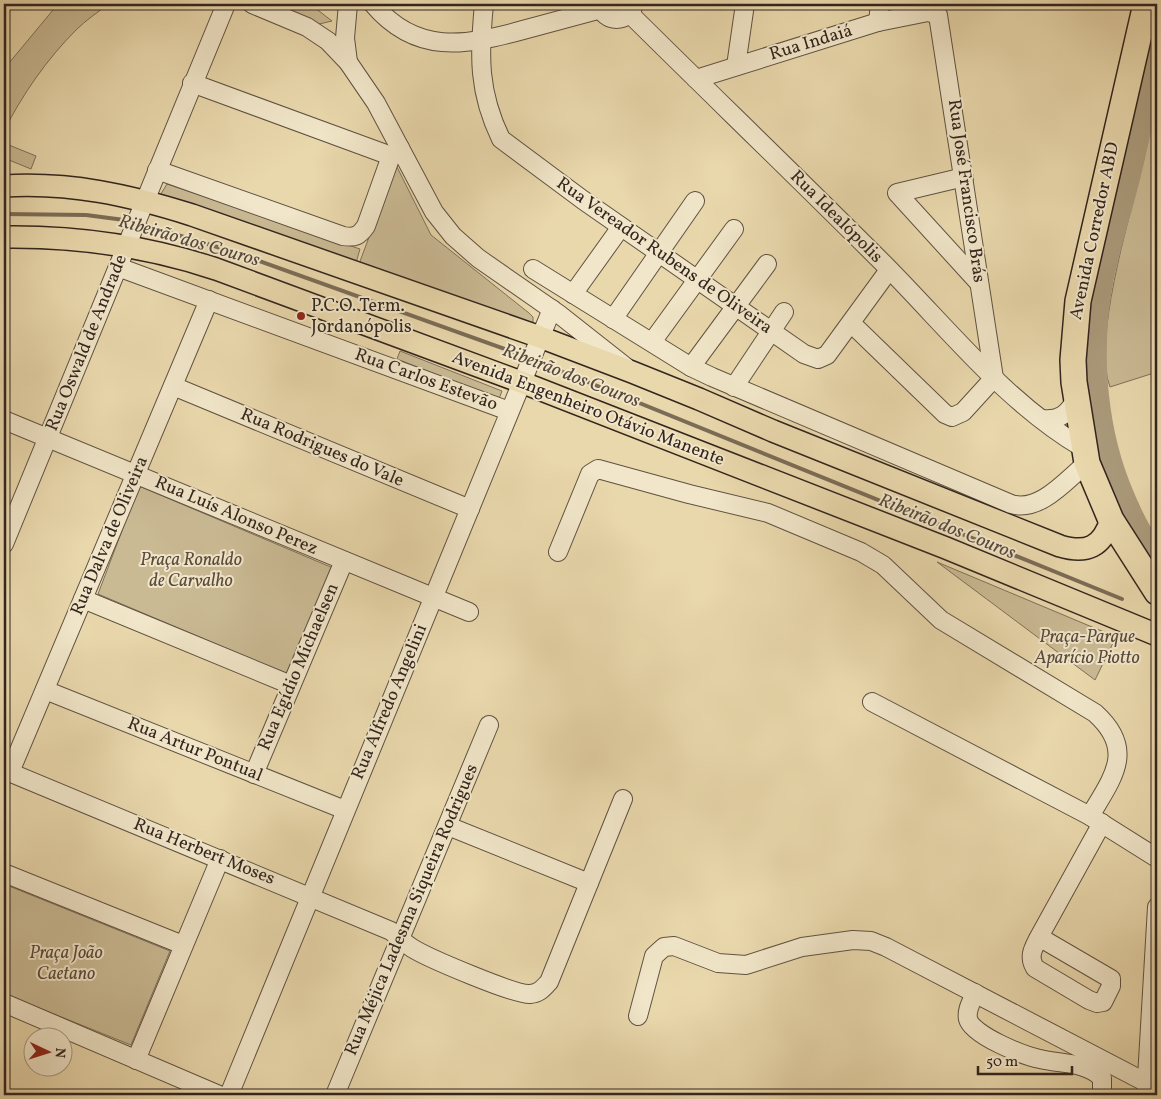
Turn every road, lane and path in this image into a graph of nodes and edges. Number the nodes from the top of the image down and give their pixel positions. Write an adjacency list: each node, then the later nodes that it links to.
1 (226, 4): 19 (street, Rua Oswald de Andrade)
2 (252, 4): 14 (street)
3 (348, 4): 13 (street)
4 (373, 4): 15 (street)
5 (484, 4): 15 (street, Rua Vereador Rubens de Oliveira)
6 (745, 4): 17 (street)
7 (880, 4): 12 (street)
8 (1146, 4): 53 (highway, Avenida Corredor ABD)
9 (600, 6): 10 (street); 15 (street)
10 (632, 9): 18 (street, Rua Idealópolis)
11 (928, 12): 12 (street, Rua Indaiá); 22 (street, Rua José Francisco Brás)
12 (878, 22): 17 (street, Rua Indaiá)
13 (346, 23): 14 (street); 16 (street)
14 (321, 35): 16 (street)
15 (480, 42): 26 (street, Rua Vereador Rubens de Oliveira)
16 (348, 62): 20 (street)
17 (736, 66): 18 (street, Rua Indaiá)
18 (696, 79): 34 (street, Rua Idealópolis)
19 (192, 83): 20 (street); 21 (street, Rua Oswald de Andrade)
20 (396, 152): 21 (street); 40 (street)
21 (157, 170): 25 (street, Rua Oswald de Andrade)
22 (964, 177): 36 (street, Rua José Francisco Brás); 36 (street)
23 (4, 186): 25 (main road)
24 (695, 201): 30 (street)
25 (142, 206): 29 (street, Rua Oswald de Andrade); 45 (main road)
26 (621, 227): 30 (street, Rua Vereador Rubens de Oliveira); 37 (street)
27 (734, 229): 35 (street)
28 (4, 237): 29 (main road, Avenida Engenheiro Otávio Manente)
29 (128, 240): 32 (street, Rua Oswald de Andrade); 49 (main road, Avenida Engenheiro Otávio Manente)
30 (660, 252): 35 (street, Rua Vereador Rubens de Oliveira); 42 (street)
31 (767, 264): 39 (street)
32 (118, 267): 38 (street, Rua Carlos Estevão); 57 (street, Rua Oswald de Andrade)
33 (533, 269): 37 (street)
34 (889, 270): 43 (street, Rua Vereador Rubens de Oliveira); 50 (street, Rua Idealópolis)
35 (698, 279): 39 (street, Rua Vereador Rubens de Oliveira); 46 (street)
36 (980, 283): 50 (street, Rua José Francisco Brás)
37 (573, 294): 42 (street)
38 (209, 300): 51 (street, Rua Dalva de Oliveira); 54 (street, Rua Carlos Estevão)
39 (736, 306): 44 (street, Rua Vereador Rubens de Oliveira); 47 (street)
40 (552, 309): 45 (street, Rua Alfredo Angelini); 48 (street)
41 (784, 312): 44 (street)
42 (613, 319): 46 (street)
43 (851, 323): 44 (street, Rua Vereador Rubens de Oliveira); 50 (street)
44 (771, 331): 52 (street)
45 (538, 342): 48 (main road); 49 (street, Rua Alfredo Angelini)
46 (652, 342): 47 (street)
47 (691, 367): 52 (street)
48 (632, 372): 61 (main road)
49 (524, 376): 54 (street, Rua Alfredo Angelini); 69 (main road, Avenida Engenheiro Otávio Manente)
50 (994, 378): 55 (street, Rua Idealópolis)
51 (173, 386): 59 (street, Rua Dalva de Oliveira); 60 (street, Rua Rodrigues do Vale)
52 (734, 387): 58 (street)
53 (1076, 399): 55 (street); 58 (highway, Avenida Corredor ABD)
54 (509, 411): 60 (street, Rua Alfredo Angelini)
55 (1042, 419): 58 (street, Rua Idealópolis)
56 (4, 420): 57 (street, Rua Luís Alonso Perez)
57 (48, 438): 59 (street, Rua Luís Alonso Perez); 62 (street, Rua Oswald de Andrade)
58 (1085, 456): 61 (highway, Avenida Corredor ABD)
59 (136, 474): 64 (street, Rua Luís Alonso Perez); 67 (street, Rua Dalva de Oliveira)
60 (470, 509): 66 (street, Rua Alfredo Angelini)
61 (1111, 520): 65 (highway, Avenida Corredor ABD)
62 (4, 544)
63 (558, 552): 78 (street)
64 (344, 562): 66 (street, Rua Luís Alonso Perez); 70 (street, Rua Egídio Michaelsen)
65 (1157, 592)
66 (434, 598): 68 (street, Rua Luís Alonso Perez); 77 (street, Rua Alfredo Angelini)
67 (83, 599): 70 (street); 71 (street, Rua Dalva de Oliveira)
68 (469, 612)
69 (1157, 635)
70 (291, 685): 75 (street, Rua Egídio Michaelsen)
71 (45, 690): 74 (street, Rua Dalva de Oliveira); 75 (street, Rua Artur Pontual)
72 (872, 702): 78 (street)
73 (489, 726): 79 (street, Rua Méjica Ladesma Siqueira Rodrigues)
74 (7, 771): 81 (street, Rua Herbert Moses)
75 (254, 774): 77 (street, Rua Artur Pontual)
76 (623, 799): 83 (street, Rua Herbert Moses)
77 (345, 810): 84 (street, Rua Alfredo Angelini)
78 (1096, 820): 80 (street); 86 (street)
79 (448, 826): 83 (street); 87 (street, Rua Méjica Ladesma Siqueira Rodrigues)
80 (1157, 858)
81 (220, 860): 84 (street, Rua Herbert Moses); 88 (street)
82 (4, 873): 88 (street)
83 (589, 883): 87 (street, Rua Herbert Moses)
84 (311, 896): 87 (street, Rua Herbert Moses); 95 (street, Rua Alfredo Angelini)
85 (1157, 907): 93 (street)
86 (1039, 937)
87 (401, 940): 96 (street, Rua Méjica Ladesma Siqueira Rodrigues)
88 (183, 945): 92 (street)
89 (976, 993): 91 (street); 93 (street); 97 (street)
90 (4, 1003): 92 (street)
91 (638, 1016)
92 (136, 1060): 94 (street)
93 (1146, 1089)
94 (219, 1095)
95 (229, 1095)
96 (335, 1095)
97 (1102, 1095)

